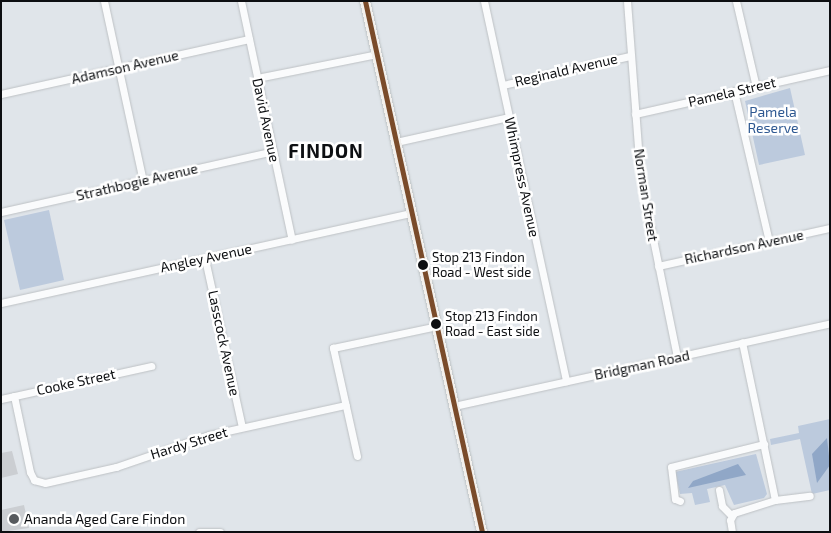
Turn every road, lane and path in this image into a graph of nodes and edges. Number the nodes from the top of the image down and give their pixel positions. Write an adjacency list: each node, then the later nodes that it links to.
1 (104, 1): 10 (street)
2 (241, 1): 7 (street, David Avenue)
3 (366, 1): 8 (main road)
4 (484, 1): 13 (street, Whimpress Avenue)
5 (627, 1): 9 (street, Norman Street)
6 (736, 1): 14 (street)
7 (249, 39): 10 (street, Adamson Avenue); 12 (street, David Avenue)
8 (377, 54): 12 (street); 19 (main road)
9 (630, 56): 13 (street, Reginald Avenue); 17 (street, Norman Street)
10 (118, 68): 16 (street, Adamson Avenue); 21 (street)
11 (830, 70): 14 (street, Pamela Street)
12 (258, 78): 20 (street, David Avenue)
13 (503, 85): 18 (street, Whimpress Avenue)
14 (756, 86): 15 (street, Pamela Street)
15 (734, 91): 17 (street, Pamela Street); 26 (street)
16 (1, 94)
17 (635, 114): 28 (street, Norman Street)
18 (510, 117): 19 (street); 35 (street, Whimpress Avenue)
19 (396, 142): 23 (main road)
20 (273, 151): 21 (street, Strathbogie Avenue); 25 (street, David Avenue)
21 (143, 181): 22 (street, Strathbogie Avenue)
22 (1, 212)
23 (412, 213): 25 (street, Angley Avenue); 31 (main road)
24 (830, 228): 26 (street, Richardson Avenue)
25 (292, 240): 27 (street, Angley Avenue)
26 (769, 242): 28 (street, Richardson Avenue)
27 (205, 259): 29 (street, Angley Avenue); 40 (street, Lasscock Avenue)
28 (658, 266): 33 (street, Norman Street)
29 (1, 303)
30 (830, 323): 32 (street, Bridgman Road)
31 (437, 326): 38 (street); 39 (main road)
32 (742, 342): 33 (street, Bridgman Road); 41 (street)
33 (677, 357): 35 (street, Bridgman Road)
34 (150, 366): 36 (street, Cooke Street)
35 (566, 381): 39 (street, Bridgman Road)
36 (14, 396): 37 (street, Cooke Street); 40 (street, Hardy Street)
37 (1, 399)
38 (346, 405): 40 (street, Hardy Street); 42 (street)
39 (454, 406): 50 (main road)
40 (242, 427)
41 (764, 444): 45 (street); 46 (street)
42 (357, 456)
43 (719, 490): 47 (street)
44 (810, 496): 45 (street)
45 (774, 500): 47 (street)
46 (680, 501)
47 (731, 515): 51 (street)
48 (199, 532): 49 (street)
49 (220, 532)
50 (482, 532)
51 (732, 532)

